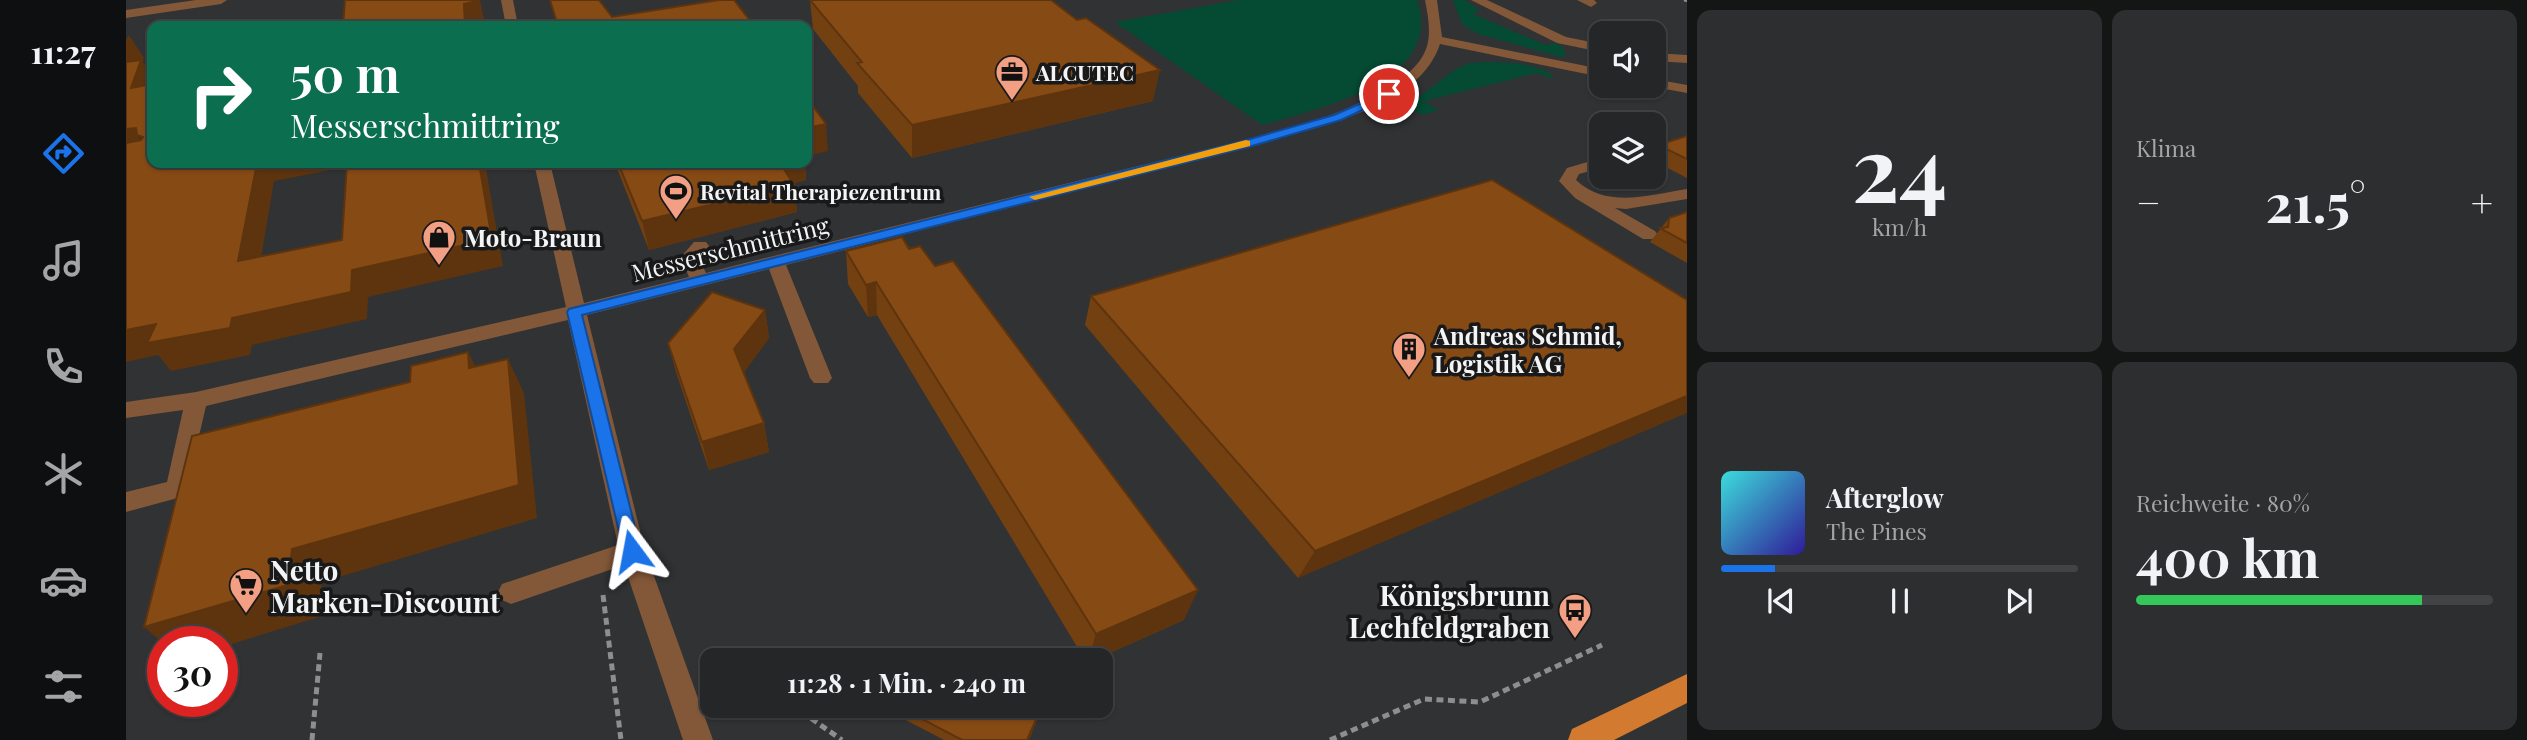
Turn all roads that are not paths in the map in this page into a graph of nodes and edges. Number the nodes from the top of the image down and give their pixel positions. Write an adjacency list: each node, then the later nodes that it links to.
1 (221, 0): 5 (street)
2 (507, 0): 6 (street)
3 (1431, 0): 7 (street)
4 (1477, 0): 8 (street)
5 (126, 14)
6 (511, 21)
7 (1439, 40): 12 (street); 22 (street, Messerschmittring)
8 (1589, 46)
9 (1666, 58): 10 (street)
10 (1687, 59)
11 (1589, 60): 12 (street)
12 (1582, 74): 13 (street)
13 (1589, 74)
14 (1666, 85): 15 (street)
15 (1687, 89)
16 (1589, 167): 18 (street)
17 (543, 168): 28 (street)
18 (1581, 194): 19 (street); 23 (street)
19 (1687, 194)
20 (921, 205): 22 (street)
21 (863, 219): 24 (street)
22 (933, 222): 24 (street, Messerschmittring)
23 (1649, 235)
24 (875, 236): 26 (street, Messerschmittring)
25 (700, 246): 27 (street)
26 (776, 262): 27 (street, Messerschmittring); 29 (street)
27 (700, 282): 28 (street, Messerschmittring)
28 (574, 312): 30 (street, Messerschmittring); 33 (street)
29 (821, 378)
30 (196, 400): 31 (street, Messerschmittring); 32 (street)
31 (126, 410)
32 (126, 502)
33 (632, 551): 34 (street); 36 (street)
34 (511, 593)
35 (1687, 688): 37 (main road)
36 (696, 737)
37 (1583, 740)

